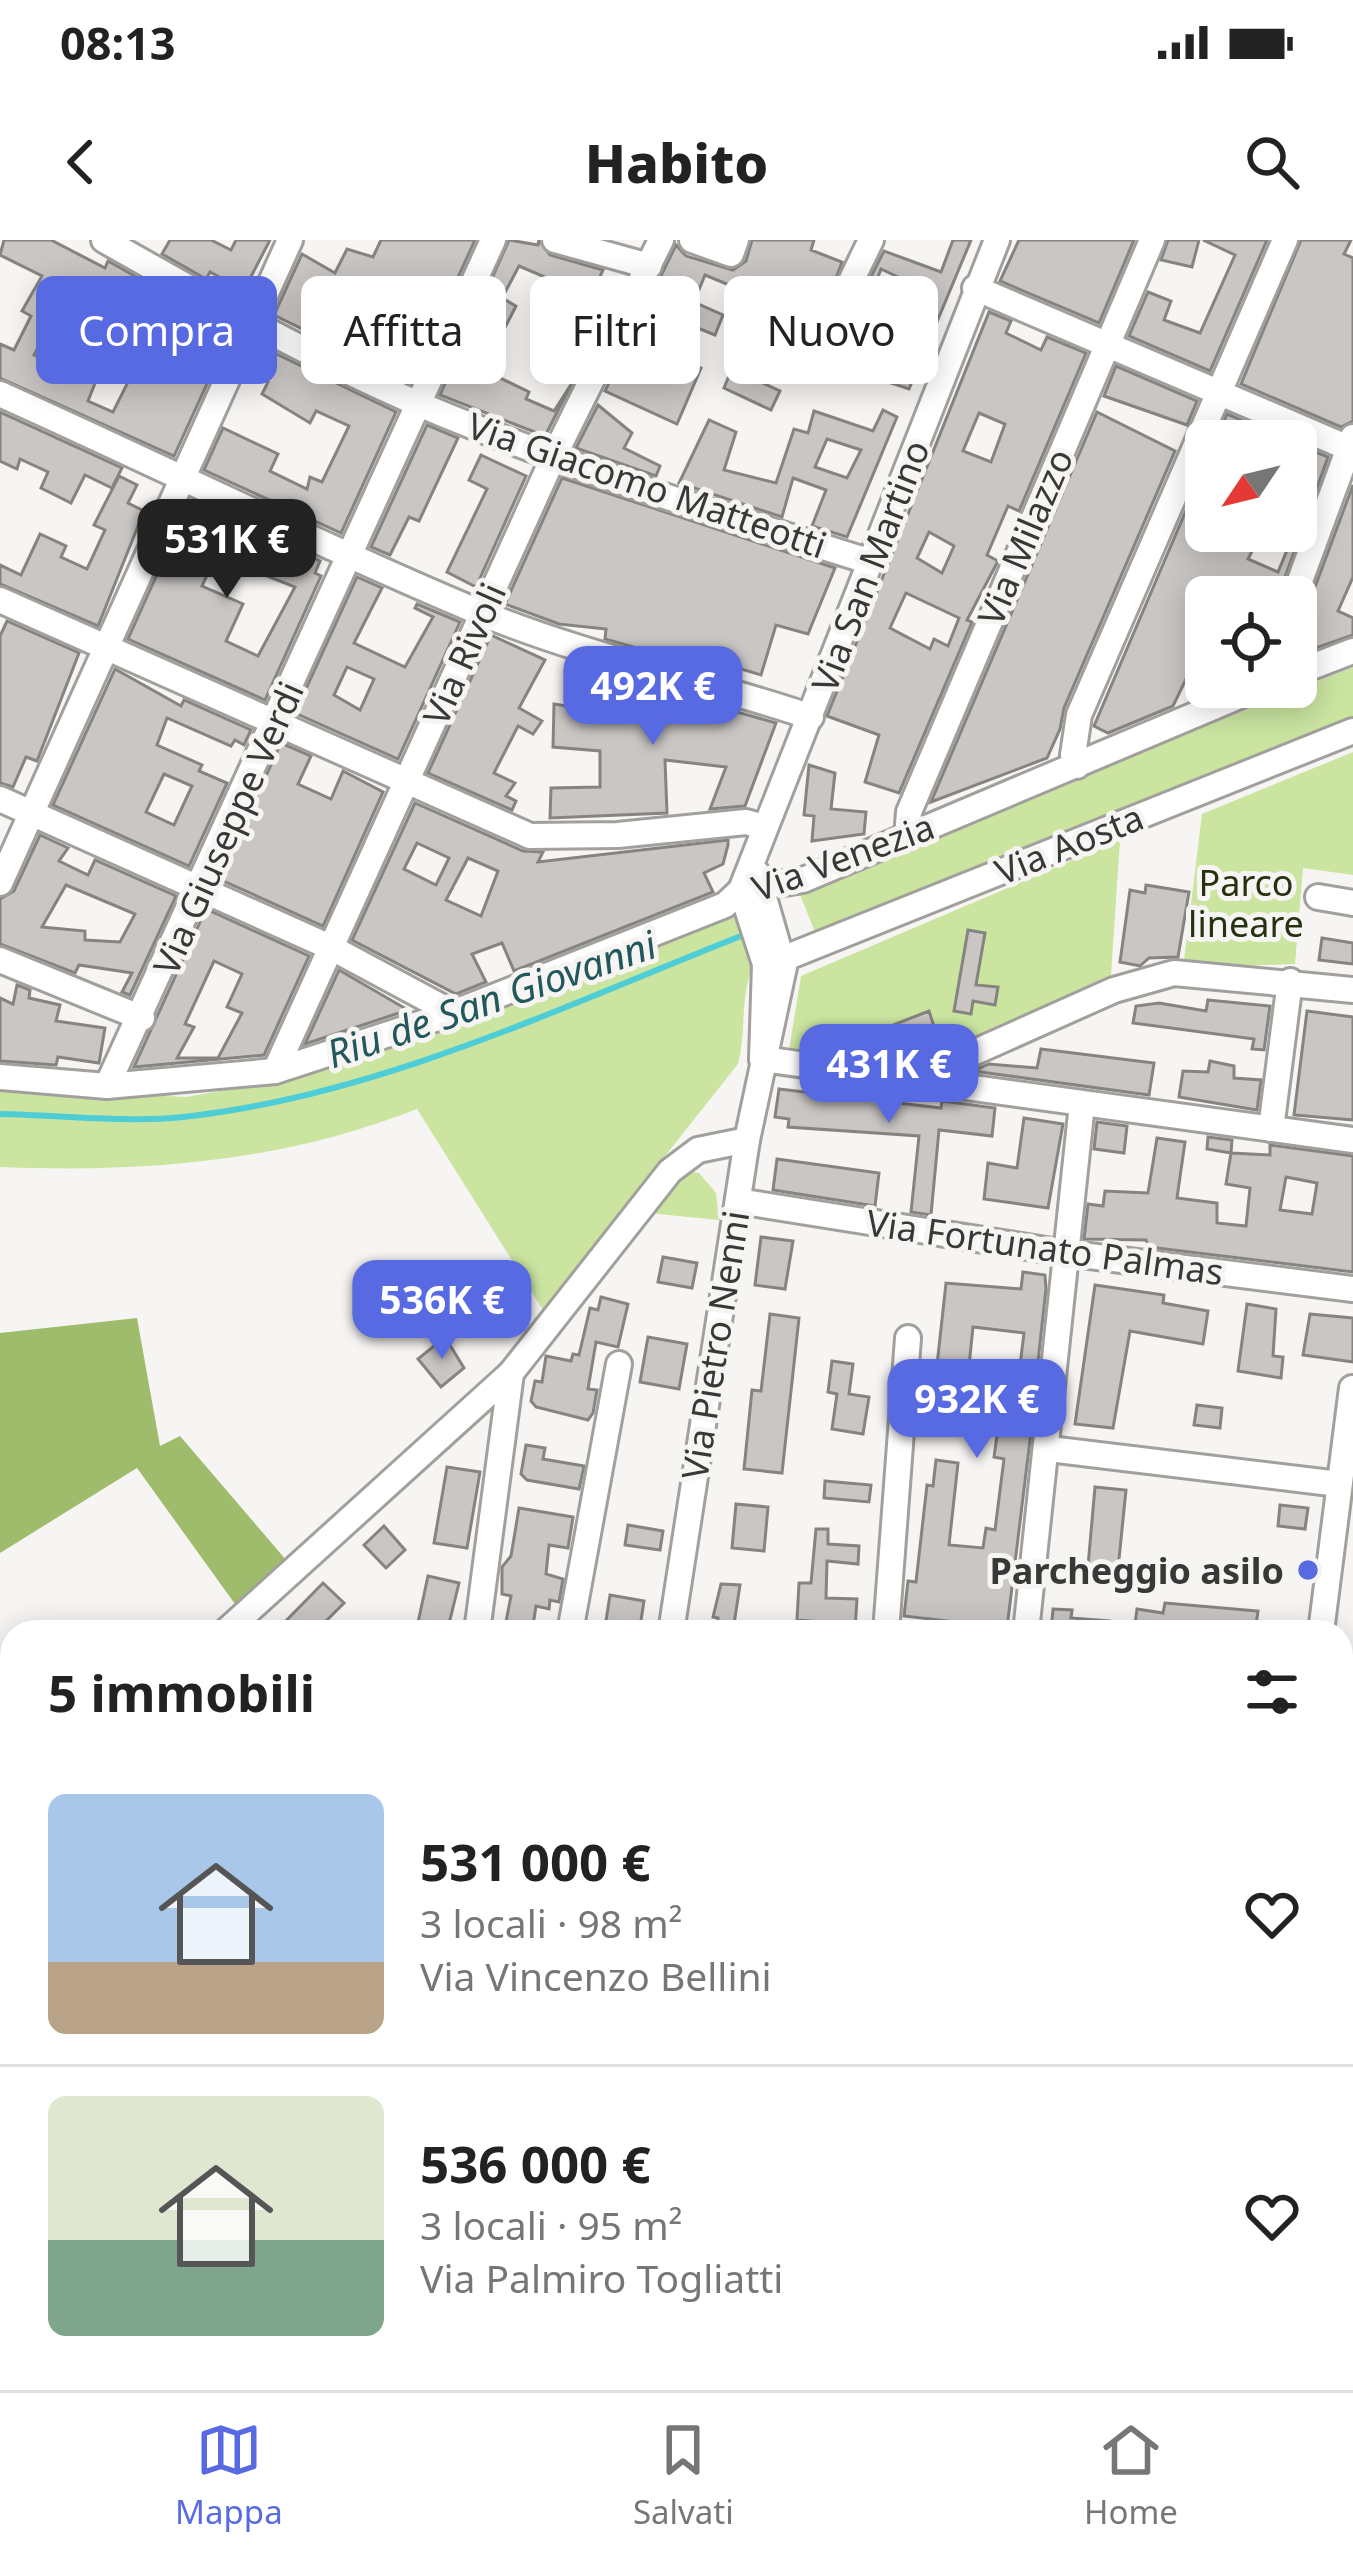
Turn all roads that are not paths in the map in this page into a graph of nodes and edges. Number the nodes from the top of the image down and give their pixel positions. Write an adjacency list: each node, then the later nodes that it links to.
1 (104, 240): 13 (street, Via Giacomo Matteotti)
2 (290, 240): 14 (street)
3 (493, 240): 22 (street, Via Giuseppe Verdi)
4 (555, 240): 12 (street)
5 (661, 240): 12 (street, Via Rivoli)
6 (692, 240): 7 (street)
7 (736, 240)
8 (872, 240): 15 (street)
9 (997, 240): 16 (street, Via San Martino)
10 (1153, 240): 18 (street, Via Milazzo)
11 (1285, 240): 20 (street)
12 (649, 266): 24 (street, Via Rivoli)
13 (168, 276)
14 (272, 276)
15 (854, 276)
16 (975, 288): 18 (street); 27 (street, Via San Martino)
17 (277, 336): 22 (street, Via Giacomo Matteotti)
18 (1106, 346): 20 (street); 43 (street, Via Milazzo)
19 (222, 384): 25 (street)
20 (1217, 392): 23 (street); 38 (street)
21 (0, 394): 25 (street)
22 (418, 404): 24 (street, Via Giacomo Matteotti); 26 (street, Via Giuseppe Verdi)
23 (1352, 445): 28 (street)
24 (553, 458): 27 (street, Via Giacomo Matteotti); 30 (street, Via Rivoli)
25 (181, 476): 26 (street); 31 (street)
26 (351, 552): 30 (street); 36 (street, Via Giuseppe Verdi)
27 (872, 562): 35 (street, Via San Martino)
28 (1302, 576)
29 (0, 600): 31 (street)
30 (482, 613): 35 (street); 39 (street, Via Rivoli)
31 (103, 647): 36 (street); 41 (street)
32 (1353, 651): 33 (street)
33 (1317, 665)
34 (1212, 708): 38 (street, Via Venezia)
35 (811, 717): 42 (street, Via San Martino)
36 (276, 721): 39 (street); 46 (street, Via Giuseppe Verdi)
37 (1353, 730): 50 (street, Via Aosta)
38 (1077, 766): 43 (street, Via Venezia)
39 (407, 780): 42 (street); 51 (street, Via Rivoli)
40 (0, 799): 41 (street)
41 (30, 813): 45 (street); 46 (street)
42 (764, 826): 47 (street, Via San Martino)
43 (907, 837): 44 (street, Via Venezia)
44 (791, 882): 47 (street, Via Venezia); 50 (street)
45 (0, 883)
46 (202, 888): 51 (street); 57 (street, Via Giuseppe Verdi)
47 (752, 895): 52 (street, Via Pietro Nenni); 56 (street, Via Venezia)
48 (1318, 897): 49 (street)
49 (1353, 903)
50 (817, 946): 52 (street, Via Aosta)
51 (332, 948): 56 (street); 60 (street, Via Rivoli)
52 (778, 959): 59 (street, Via Pietro Nenni)
53 (0, 960): 57 (street)
54 (1290, 981): 55 (street); 58 (street); 66 (street)
55 (1353, 990)
56 (453, 1013): 60 (street, Via Venezia)
57 (142, 1018): 63 (street, Via Giuseppe Verdi)
58 (966, 1056): 62 (street); 64 (street)
59 (762, 1059): 62 (street); 67 (street, Via Pietro Nenni)
60 (275, 1071): 63 (street, Via Venezia)
61 (0, 1077): 63 (street, Via Venezia)
62 (907, 1082): 64 (street)
63 (107, 1085)
64 (966, 1089): 65 (street)
65 (1082, 1104): 66 (street); 70 (street)
66 (1271, 1129): 68 (street)
67 (747, 1140): 69 (street, Via Pietro Nenni); 74 (street)
68 (1353, 1140)
69 (738, 1202): 70 (street, Via Fortunato Palmas); 81 (street, Via Pietro Nenni)
70 (1065, 1252): 71 (street, Via Fortunato Palmas); 76 (street)
71 (1353, 1289)
72 (908, 1338): 82 (street)
73 (619, 1364): 80 (street)
74 (511, 1373): 78 (street); 79 (street)
75 (1352, 1388): 77 (street)
76 (1049, 1450): 77 (street); 83 (street)
77 (1339, 1484): 84 (street)
78 (238, 1620)
79 (479, 1620)
80 (578, 1620)
81 (673, 1620)
82 (887, 1620)
83 (1028, 1620)
84 (1322, 1620)

